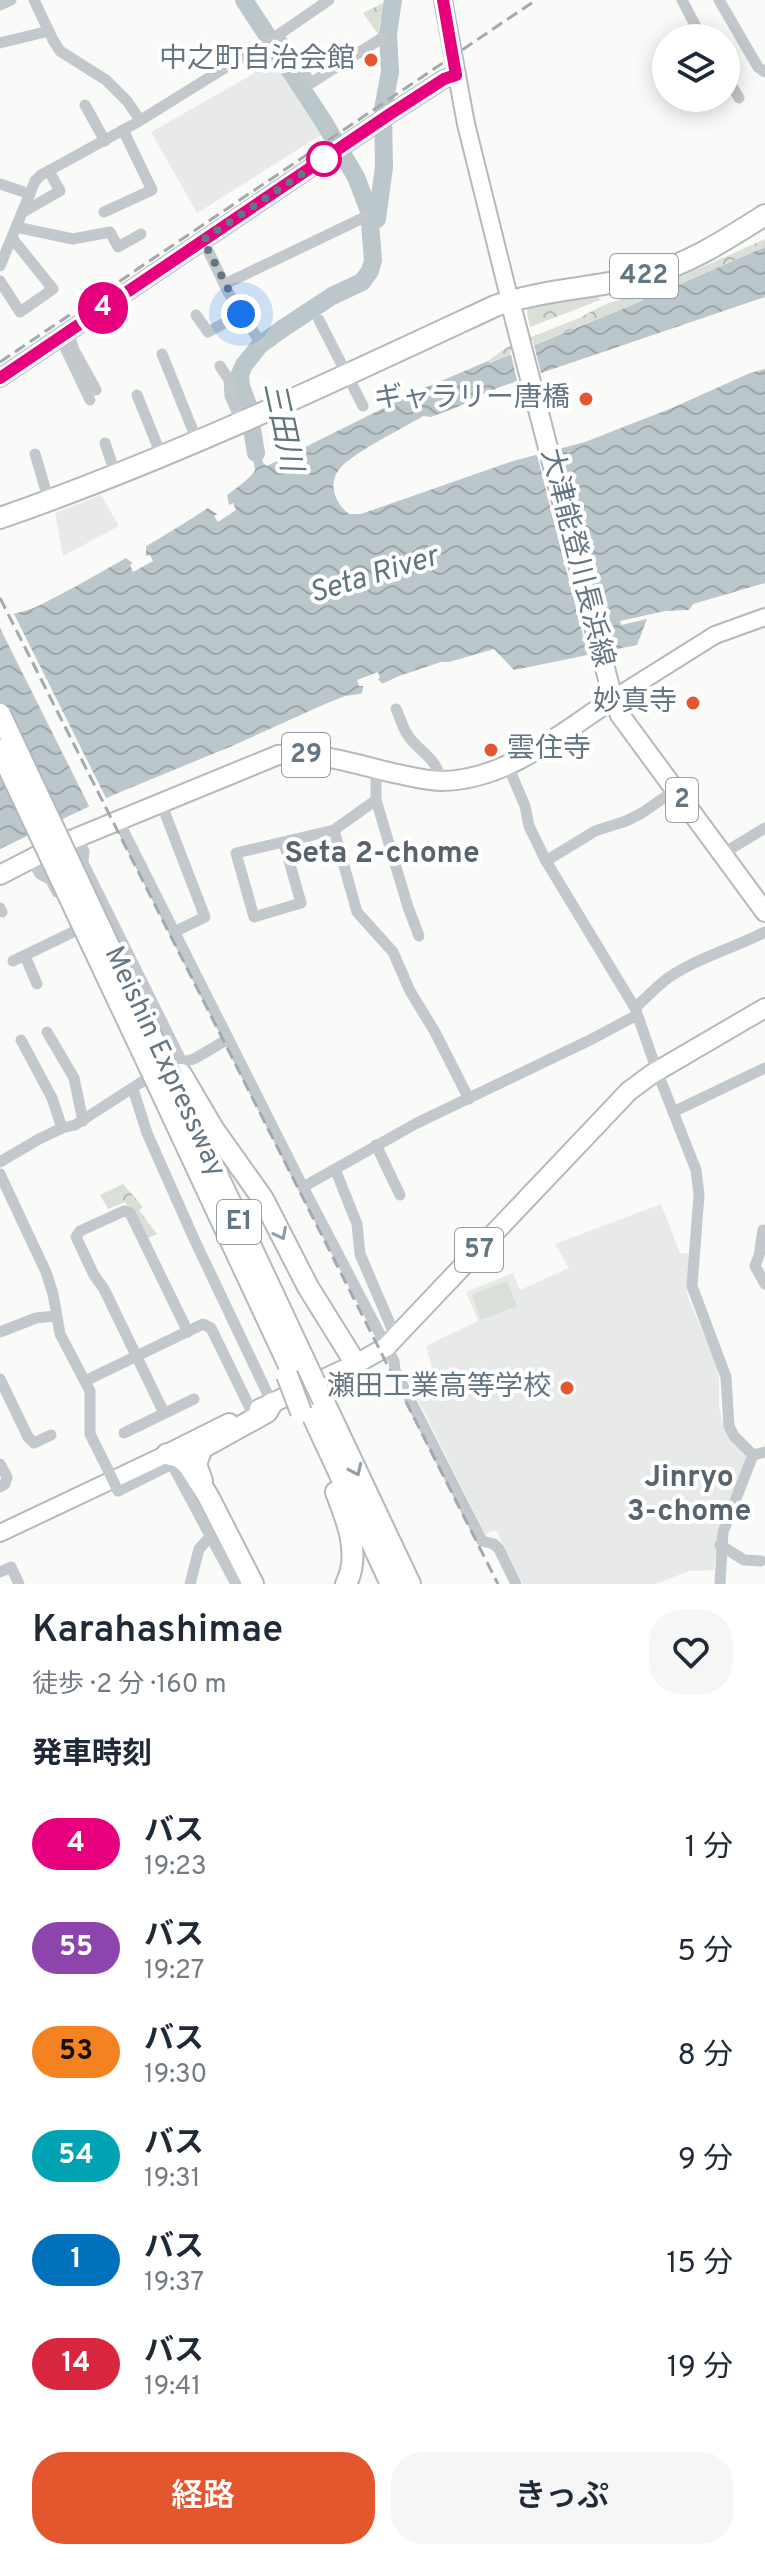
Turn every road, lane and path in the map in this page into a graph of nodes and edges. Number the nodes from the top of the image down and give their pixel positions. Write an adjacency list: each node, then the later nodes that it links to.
1 (11, 0): 7 (street)
2 (34, 0): 9 (street)
3 (329, 0): 11 (street)
4 (443, 0): 14 (street)
5 (682, 0): 8 (street)
6 (719, 0): 13 (street)
7 (0, 5)
8 (695, 24)
9 (49, 31): 12 (street); 16 (street)
10 (382, 38): 11 (street)
11 (272, 39): 16 (street)
12 (0, 43)
13 (765, 72)
14 (456, 75): 28 (street); 32 (street)
15 (85, 105): 18 (street)
16 (140, 120): 17 (street)
17 (123, 130): 18 (street); 23 (street)
18 (105, 141): 19 (street)
19 (49, 171): 21 (street); 22 (street)
20 (0, 184): 21 (street)
21 (30, 194): 22 (street)
22 (23, 212): 26 (street)
23 (104, 212)
24 (765, 215): 32 (highway, 422)
25 (365, 217): 31 (street)
26 (14, 233): 27 (street); 29 (street); 30 (street)
27 (141, 234)
28 (203, 240): 31 (street); 36 (street)
29 (0, 266)
30 (0, 281)
31 (225, 284): 33 (street)
32 (512, 310): 40 (highway, 422); 53 (main road, 大津能登川長浜線 / 2)
33 (241, 314): 34 (street); 37 (street)
34 (196, 315)
35 (319, 320): 40 (street)
36 (64, 334): 36 (street); 41 (street)
37 (260, 342)
38 (162, 354): 46 (street)
39 (220, 366): 44 (street)
40 (346, 374): 43 (street); 44 (highway, 422)
41 (0, 378)
42 (137, 395): 48 (street)
43 (363, 406)
44 (248, 420): 46 (highway, 422)
45 (105, 443): 49 (street)
46 (198, 443): 48 (highway, 422)
47 (35, 454): 50 (street)
48 (162, 457): 49 (highway, 422)
49 (116, 476): 50 (highway, 422)
50 (49, 501): 51 (highway, 422)
51 (1, 514)
52 (765, 617): 53 (street)
53 (610, 691): 57 (main road, 29); 60 (main road, 2)
54 (396, 709): 59 (street)
55 (0, 714): 85 (highway, bridge)
56 (0, 750): 85 (highway, Meishin Expressway / E1, bridge)
57 (508, 766): 59 (main road, 29); 70 (street)
58 (376, 769): 59 (main road, 29); 61 (street); 62 (main road, 29)
59 (440, 781)
60 (675, 790): 68 (main road, 2); 70 (street)
61 (376, 800): 65 (street); 76 (street)
62 (161, 803): 63 (main road, 29); 74 (street)
63 (118, 820): 66 (main road, 29); 74 (street)
64 (765, 828): 68 (street)
65 (334, 830): 67 (street); 86 (street)
66 (76, 838): 69 (main road, 29); 85 (street)
67 (284, 843): 67 (street)
68 (722, 854): 72 (main road, 2)
69 (31, 859): 71 (main road, 29); 73 (street)
70 (546, 861): 79 (street)
71 (0, 875)
72 (765, 912)
73 (75, 931): 77 (street); 85 (street)
74 (174, 932): 81 (street)
75 (765, 932): 79 (street)
76 (419, 936)
77 (37, 984)
78 (765, 1008): 84 (main road, 57)
79 (636, 1012): 84 (street); 86 (street)
80 (50, 1034): 88 (street)
81 (228, 1039): 85 (street); 94 (street)
82 (21, 1040): 89 (street)
83 (765, 1068): 87 (street)
84 (657, 1071): 87 (street); 102 (main road, 57)
85 (161, 1078): 88 (street); 104 (highway, one-way to 104); 105 (highway, Meishin Expressway / E1); 105 (highway, Meishin Expressway / E1); 106 (street)
86 (469, 1099): 90 (street)
87 (673, 1112): 117 (street)
88 (83, 1121): 89 (street)
89 (62, 1128): 91 (street)
90 (376, 1145): 92 (street); 96 (street)
91 (0, 1162)
92 (335, 1169): 94 (street); 102 (street)
93 (0, 1174): 95 (street)
94 (303, 1187): 102 (street)
95 (4, 1194): 99 (street)
96 (400, 1195)
97 (763, 1230): 98 (street)
98 (765, 1284)
99 (56, 1316): 100 (street); 108 (street)
100 (0, 1332)
101 (188, 1332): 103 (street); 103 (street); 109 (street)
102 (391, 1342): 104 (main road, 57); 134 (street)
103 (137, 1356): 108 (street); 114 (street)
104 (356, 1364): 111 (main road, 57)
105 (295, 1371): 112 (highway, Meishin Expressway / E1)
106 (258, 1376): 109 (street); 111 (street)
107 (0, 1379): 116 (street)
108 (85, 1381): 118 (street, bridge)
109 (239, 1385): 113 (street)
110 (194, 1399): 114 (street)
111 (272, 1403): 113 (main road, 57); 121 (highway)
112 (311, 1406): 131 (highway); 132 (highway, Meishin Expressway / E1); 133 (highway, Meishin Expressway / E1, one-way to 133)
113 (252, 1412): 118 (main road, 57)
114 (164, 1413): 115 (street)
115 (124, 1433)
116 (51, 1435)
117 (759, 1454): 124 (street)
118 (170, 1459): 121 (highway); 122 (street); 123 (street)
119 (0, 1464): 120 (street)
120 (0, 1487)
121 (208, 1496): 130 (highway)
122 (0, 1533)
123 (210, 1537): 128 (street); 129 (street)
124 (720, 1545): 125 (street); 135 (street)
125 (761, 1561)
126 (0, 1572): 127 (street)
127 (19, 1584)
128 (190, 1584)
129 (236, 1584)
130 (253, 1584)
131 (346, 1584)
132 (391, 1584)
133 (410, 1584)
134 (516, 1584)
135 (720, 1584)

